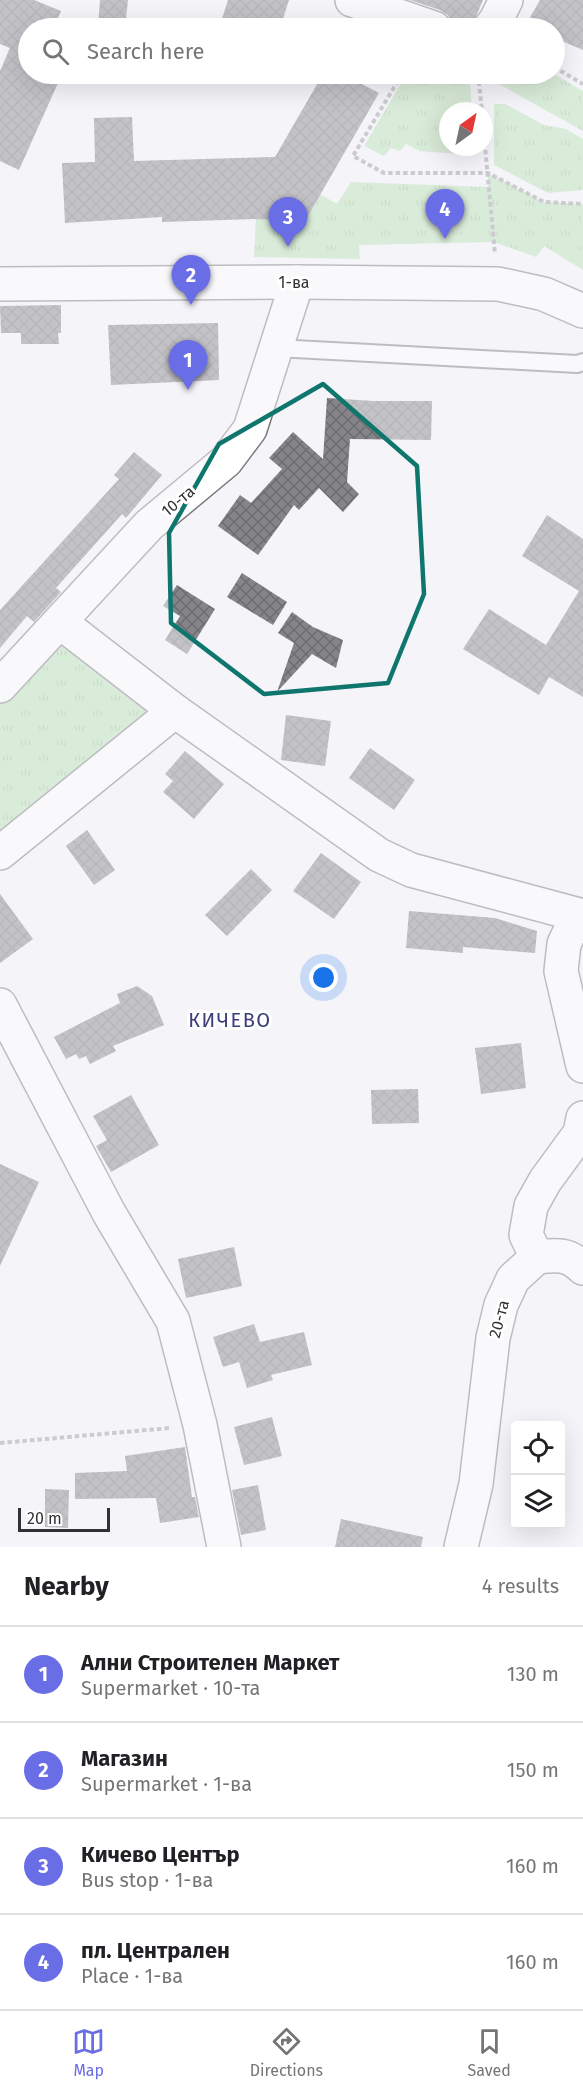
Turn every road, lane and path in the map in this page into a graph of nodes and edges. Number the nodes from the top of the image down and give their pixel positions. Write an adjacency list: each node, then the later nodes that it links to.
1 (352, 0): 3 (street)
2 (506, 0): 4 (street)
3 (405, 18)
4 (497, 18)
5 (565, 73): 8 (path)
6 (396, 84): 11 (path)
7 (479, 84): 9 (path)
8 (583, 84)
9 (481, 102)
10 (486, 156): 11 (path)
11 (488, 173): 12 (path); 15 (path)
12 (583, 204)
13 (297, 282): 14 (street, 1-ва); 15 (street, 1-ва); 17 (street, 10-та)
14 (0, 284)
15 (498, 284): 16 (street, 1-ва)
16 (583, 312)
17 (276, 348): 18 (lane); 19 (street, 10-та)
18 (583, 363)
19 (60, 622): 20 (street, 10-та); 21 (street)
20 (0, 686)
21 (175, 711): 22 (street); 23 (street)
22 (0, 853)
23 (583, 916)
24 (583, 922): 26 (street)
25 (0, 1005): 30 (street)
26 (583, 1066)
27 (583, 1118): 28 (street)
28 (537, 1257): 29 (street); 32 (street, 20-та)
29 (583, 1268)
30 (200, 1425): 31 (path); 33 (street)
31 (0, 1443)
32 (464, 1545)
33 (224, 1547)

